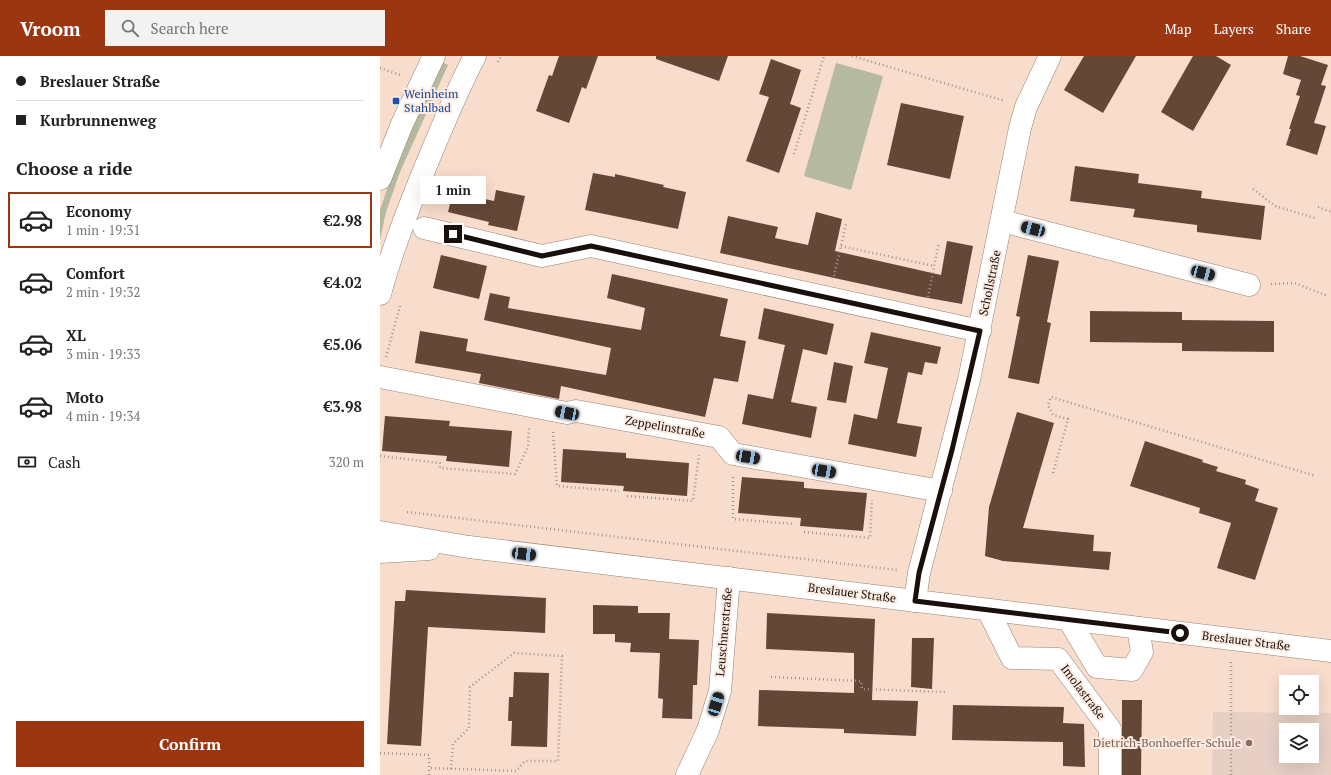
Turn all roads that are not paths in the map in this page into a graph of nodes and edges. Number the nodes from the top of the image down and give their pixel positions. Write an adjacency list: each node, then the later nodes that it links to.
1 (434, 56): 4 (street)
2 (1050, 56): 5 (street, Schollstraße)
3 (474, 58): 8 (street)
4 (381, 173)
5 (1002, 221): 7 (street); 9 (street, Schollstraße)
6 (424, 228): 9 (street)
7 (1249, 285)
8 (380, 294)
9 (980, 331): 11 (street, Schollstraße)
10 (380, 377): 11 (street, Zeppelinstraße)
11 (941, 491): 16 (street, Schollstraße)
12 (380, 532): 13 (street, Breslauer Straße)
13 (469, 547): 14 (street, Breslauer Straße); 15 (street, Breslauer Straße)
14 (380, 552)
15 (729, 578): 16 (street, Breslauer Straße); 21 (street, Leuschnerstraße)
16 (915, 601): 17 (street, Breslauer Straße)
17 (988, 610): 18 (street, Breslauer Straße); 22 (street, Imolastraße)
18 (1069, 620): 19 (street, Breslauer Straße); 19 (street)
19 (1138, 628): 20 (street, Breslauer Straße)
20 (1331, 651)
21 (687, 775)
22 (1110, 775)

